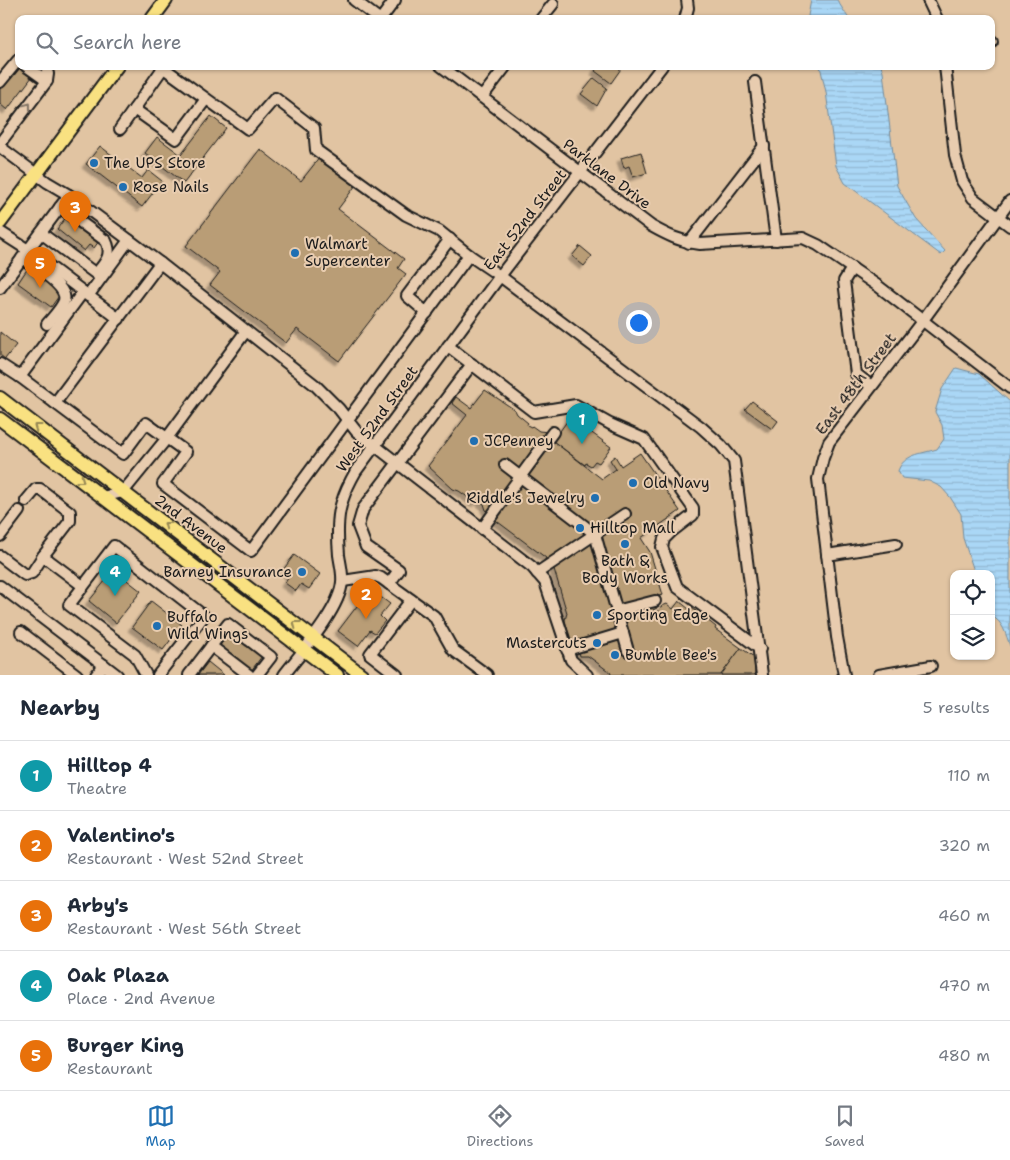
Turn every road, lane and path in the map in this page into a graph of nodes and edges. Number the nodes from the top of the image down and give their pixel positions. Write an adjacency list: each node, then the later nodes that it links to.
1 (166, 0): 7 (main road)
2 (354, 0): 8 (street)
3 (395, 0): 9 (street)
4 (687, 0): 11 (street)
5 (928, 0): 12 (street)
6 (553, 4): 10 (street)
7 (155, 15)
8 (375, 15)
9 (383, 15)
10 (544, 15)
11 (687, 15)
12 (935, 15)
13 (15, 64): 24 (street)
14 (32, 70): 23 (street)
15 (47, 70): 23 (street)
16 (114, 70): 33 (main road)
17 (160, 70): 28 (street)
18 (166, 70): 27 (street)
19 (447, 70): 26 (street, Parklane Drive)
20 (503, 70): 26 (street)
21 (659, 70): 32 (street, East 52nd Street)
22 (945, 70): 37 (street)
23 (47, 81): 30 (street, one-way to 23)
24 (0, 82)
25 (755, 82): 31 (street)
26 (482, 97): 32 (street, Parklane Drive)
27 (206, 99): 28 (street); 42 (street)
28 (134, 109): 29 (street)
29 (120, 129)
30 (0, 145): 33 (street)
31 (764, 146): 44 (street); 45 (street)
32 (580, 173): 45 (street, Parklane Drive); 51 (street, East 52nd Street)
33 (36, 174): 34 (street); 38 (main road)
34 (69, 195): 36 (street); 43 (street)
35 (1010, 201): 37 (street, East 48th Street)
36 (60, 207): 41 (street); 50 (street)
37 (998, 217): 39 (street); 56 (street, East 48th Street)
38 (0, 223)
39 (1010, 226)
40 (0, 232): 46 (street)
41 (40, 233): 46 (street); 50 (street)
42 (450, 239): 47 (street); 54 (street)
43 (129, 240): 48 (street); 50 (street)
44 (776, 240): 45 (street, Parklane Drive); 49 (street, Parklane Drive)
45 (689, 243)
46 (25, 254): 52 (street); 53 (street); 57 (street)
47 (469, 255): 51 (street); 54 (street)
48 (160, 263): 55 (street); 58 (street)
49 (852, 268): 56 (street, Parklane Drive); 63 (street)
50 (99, 276): 53 (street)
51 (500, 276): 59 (street, East 52nd Street); 99 (street)
52 (0, 288)
53 (86, 294): 55 (street); 62 (street)
54 (427, 313): 68 (street)
55 (119, 319): 66 (street)
56 (923, 320): 63 (street, East 48th Street); 64 (street, Parklane Drive)
57 (47, 324)
58 (246, 331): 68 (street); 70 (street)
59 (448, 346): 61 (street); 71 (street, West 52nd Street)
60 (0, 364): 62 (street)
61 (472, 364): 72 (street); 99 (street)
62 (20, 377): 66 (street)
63 (871, 386): 84 (street, East 48th Street)
64 (1010, 388)
65 (0, 398): 75 (main road, 2nd Avenue, one-way to 65)
66 (55, 403): 70 (street)
67 (0, 419): 76 (main road, one-way to 76)
68 (347, 422): 70 (street); 71 (street)
69 (553, 432): 74 (street)
70 (167, 438): 75 (street)
71 (374, 446): 72 (street); 88 (street, West 52nd Street)
72 (396, 463): 80 (street); 89 (street)
73 (505, 465): 74 (street)
74 (521, 477): 80 (street); 81 (street)
75 (123, 492): 76 (street); 97 (main road, 2nd Avenue, one-way to 75)
76 (102, 497): 100 (main road)
77 (26, 501): 86 (street)
78 (19, 511): 82 (street)
79 (625, 514): 81 (street)
80 (482, 528): 87 (street)
81 (594, 534): 87 (street); 94 (street)
82 (0, 536)
83 (896, 544): 84 (street)
84 (827, 555): 120 (street, East 48th Street)
85 (0, 556): 86 (street)
86 (43, 556): 91 (street)
87 (537, 573): 101 (street)
88 (342, 581): 89 (street); 97 (street, West 52nd Street)
89 (389, 584): 92 (street)
90 (0, 586): 103 (street)
91 (83, 586): 109 (street); 110 (street)
92 (411, 600): 117 (street); 118 (street)
93 (655, 601): 94 (street)
94 (616, 611): 96 (street)
95 (21, 632): 106 (street)
96 (623, 633): 101 (street); 102 (street)
97 (313, 637): 100 (street, West 52nd Street); 116 (main road, 2nd Avenue)
98 (211, 646): 111 (street); 112 (street); 113 (street)
99 (760, 649): 119 (street)
100 (304, 650): 114 (street, West 52nd Street); 115 (main road)
101 (567, 650): 105 (street)
102 (628, 651)
103 (104, 665): 107 (street); 108 (street)
104 (931, 666): 121 (street)
105 (585, 674)
106 (77, 675)
107 (96, 675)
108 (117, 675)
109 (146, 675)
110 (158, 675)
111 (189, 675)
112 (249, 675)
113 (257, 675)
114 (284, 675)
115 (337, 675)
116 (362, 675)
117 (397, 675)
118 (487, 675)
119 (762, 675)
120 (844, 675)
121 (879, 675)

